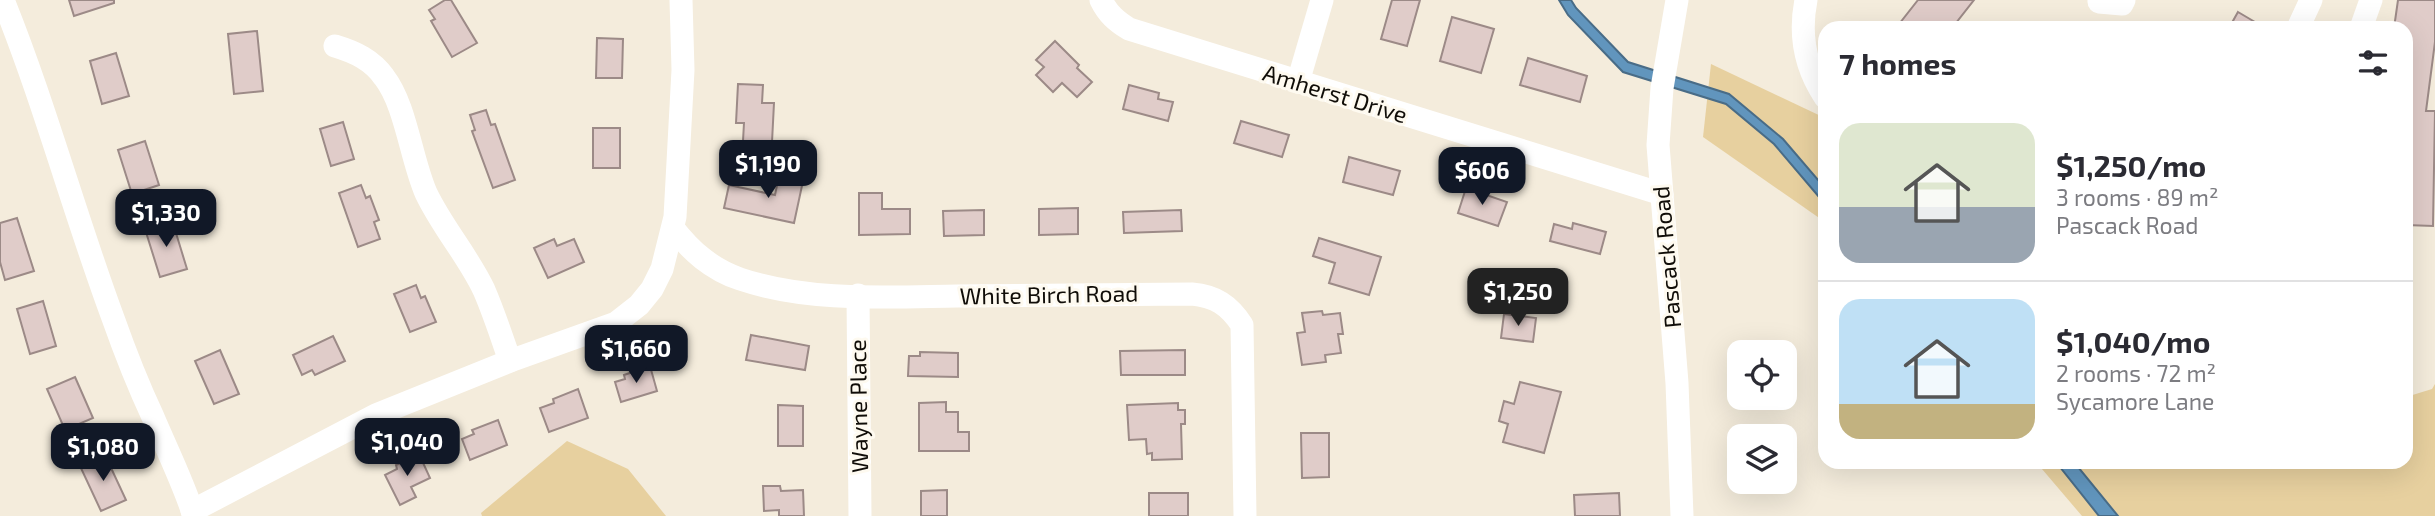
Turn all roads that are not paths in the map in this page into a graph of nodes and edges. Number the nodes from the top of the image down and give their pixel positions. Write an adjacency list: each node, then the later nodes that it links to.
1 (3, 0): 20 (street)
2 (681, 0): 17 (street)
3 (1101, 0): 14 (street, Amherst Drive)
4 (1322, 0): 14 (street)
5 (1677, 0): 16 (street, Pascack Road)
6 (1805, 0): 15 (street)
7 (2099, 0): 8 (street)
8 (2124, 0)
9 (2311, 0): 11 (street)
10 (2371, 0): 12 (street)
11 (2301, 21)
12 (2364, 21)
13 (335, 46): 19 (street)
14 (1298, 82): 16 (street, Amherst Drive)
15 (1818, 87)
16 (1662, 194): 23 (street, Pascack Road)
17 (673, 228): 18 (street, White Birch Road); 19 (street)
18 (858, 295): 21 (street, Wayne Place); 22 (street, White Birch Road)
19 (510, 361): 20 (street)
20 (193, 514)
21 (860, 516)
22 (1245, 516)
23 (1682, 516)

